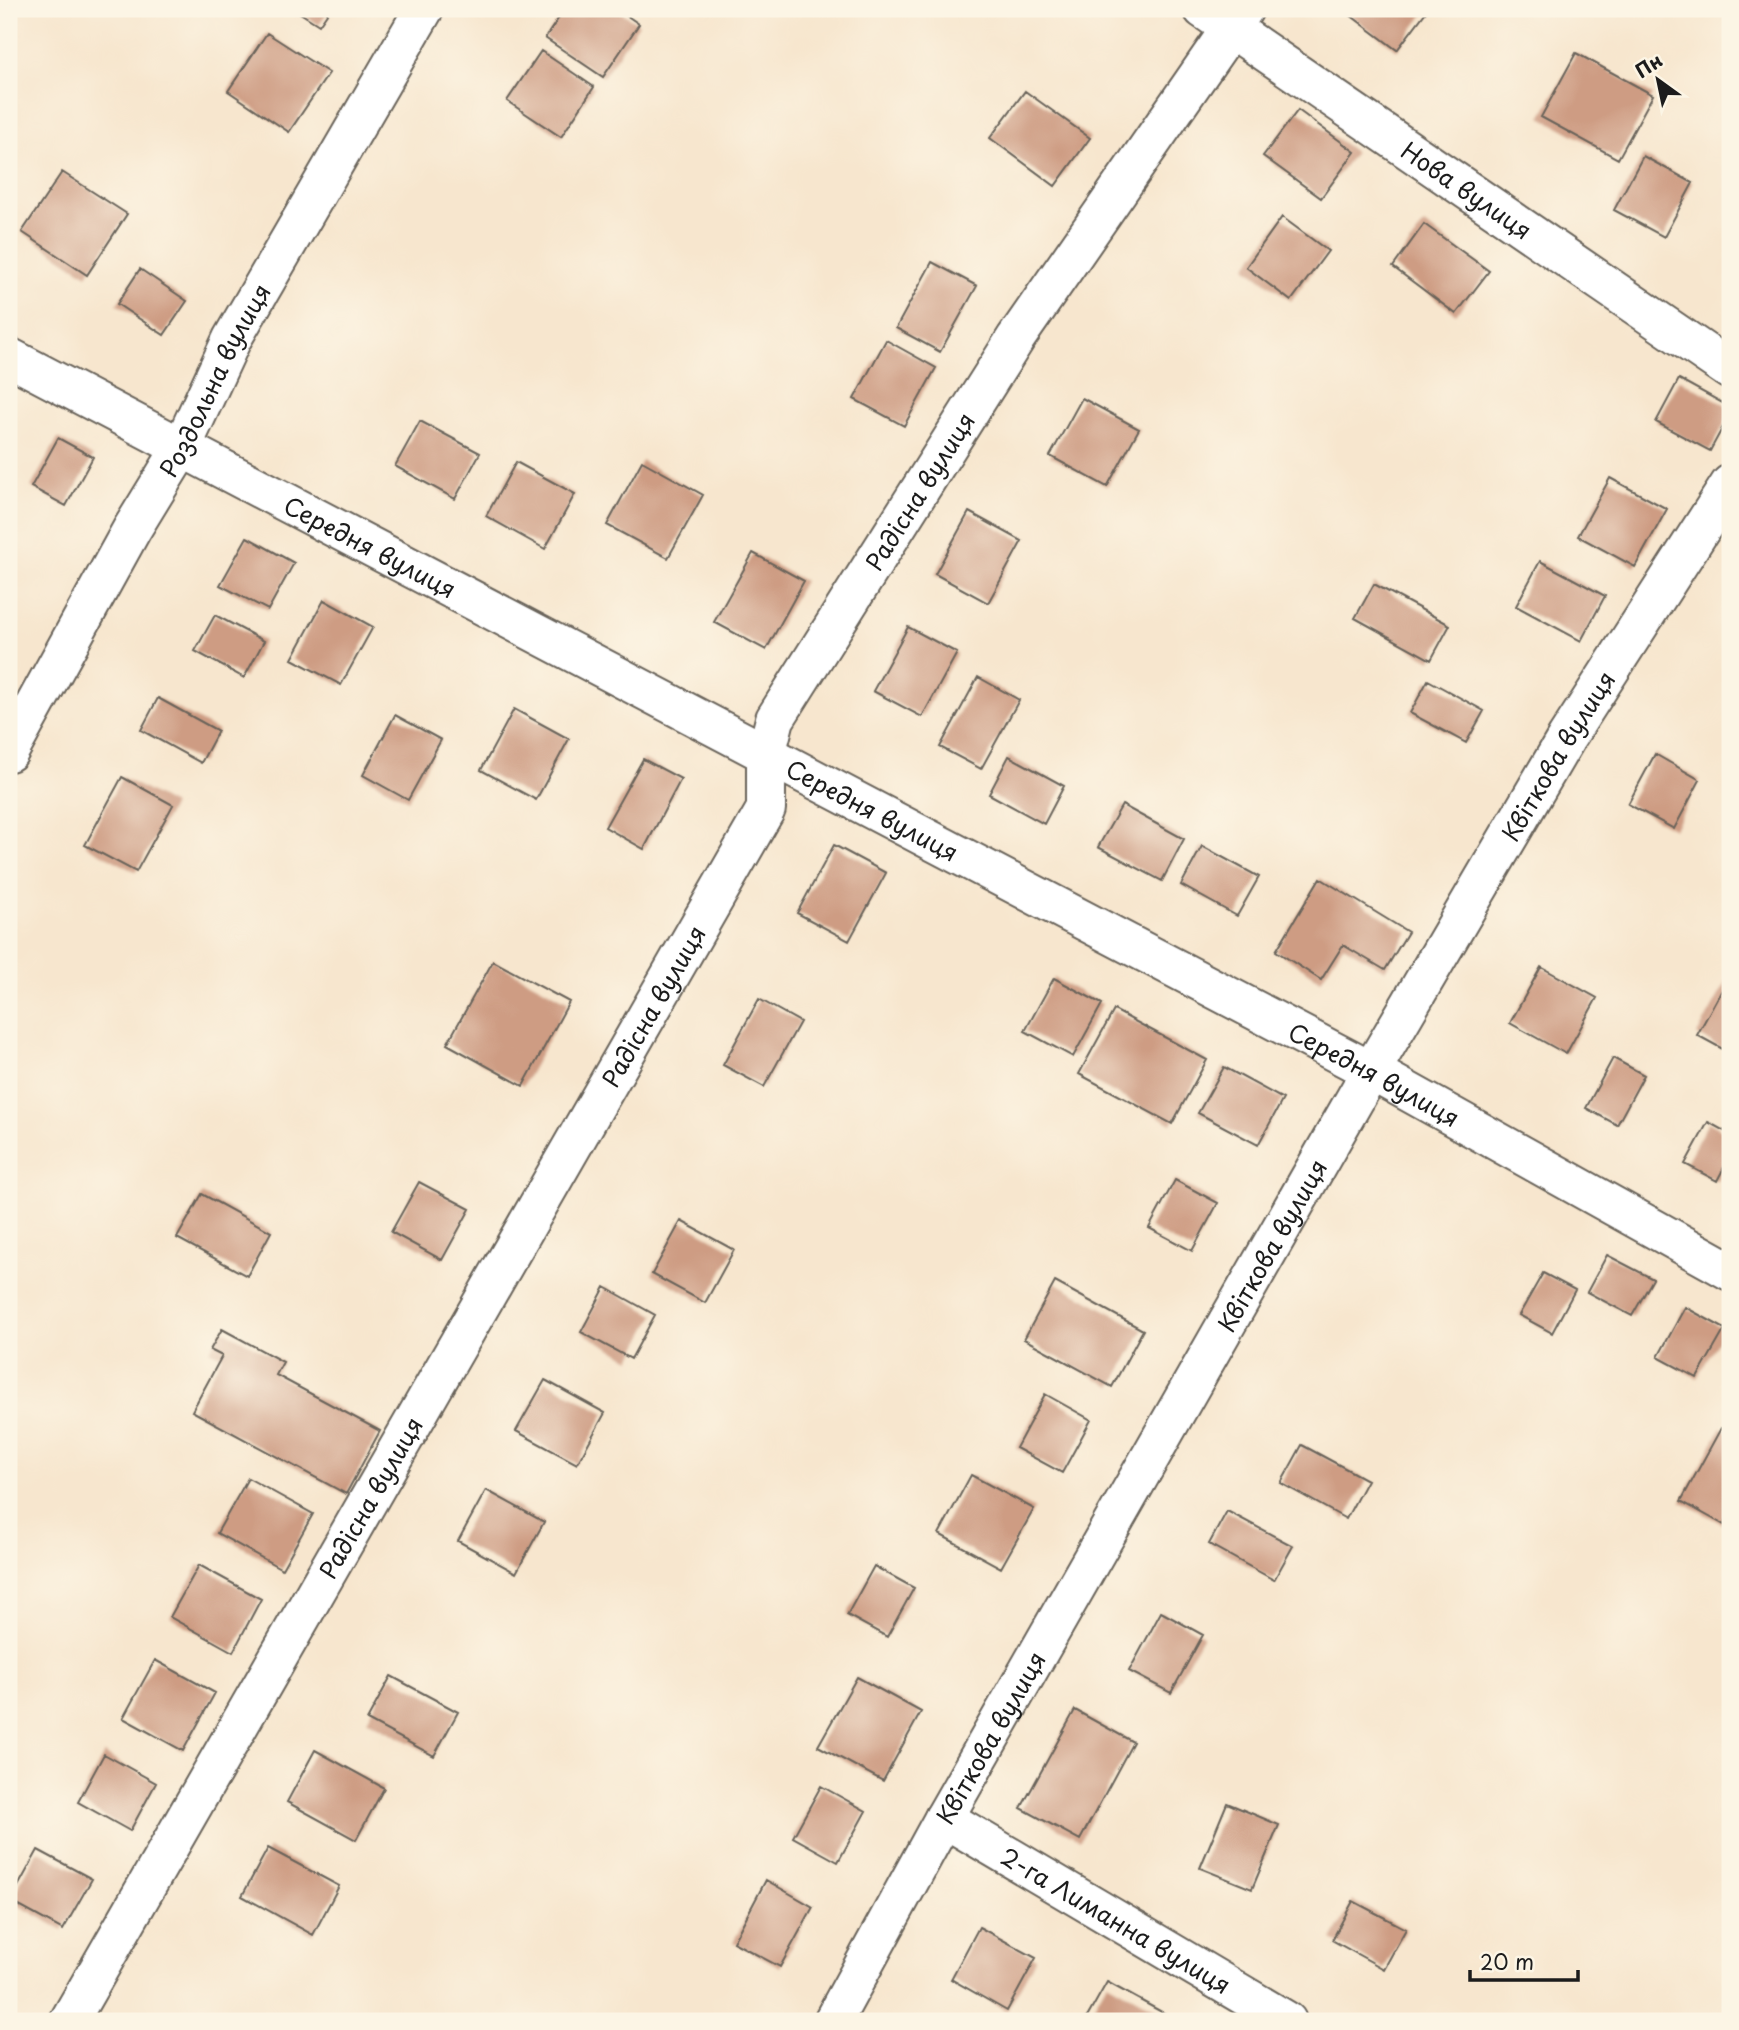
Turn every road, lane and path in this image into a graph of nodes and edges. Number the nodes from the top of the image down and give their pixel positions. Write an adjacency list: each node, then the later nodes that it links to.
1 (424, 9): 5 (street, Роздольна вулиця)
2 (1226, 15): 4 (street, Нова вулиця); 8 (street, Радісна вулиця)
3 (9, 357): 5 (street, Середня вулиця)
4 (1730, 370)
5 (181, 449): 7 (street, Роздольна вулиця); 8 (street, Середня вулиця)
6 (1730, 484): 9 (street, Квіткова вулиця)
7 (9, 752)
8 (766, 755): 9 (street, Середня вулиця); 12 (street, Радісна вулиця)
9 (1371, 1071): 10 (street, Середня вулиця); 11 (street, Квіткова вулиця)
10 (1730, 1271)
11 (944, 1818): 13 (street, Квіткова вулиця); 14 (street, 2-га Лиманна вулиця)
12 (69, 2021)
13 (833, 2021)
14 (1287, 2021)

